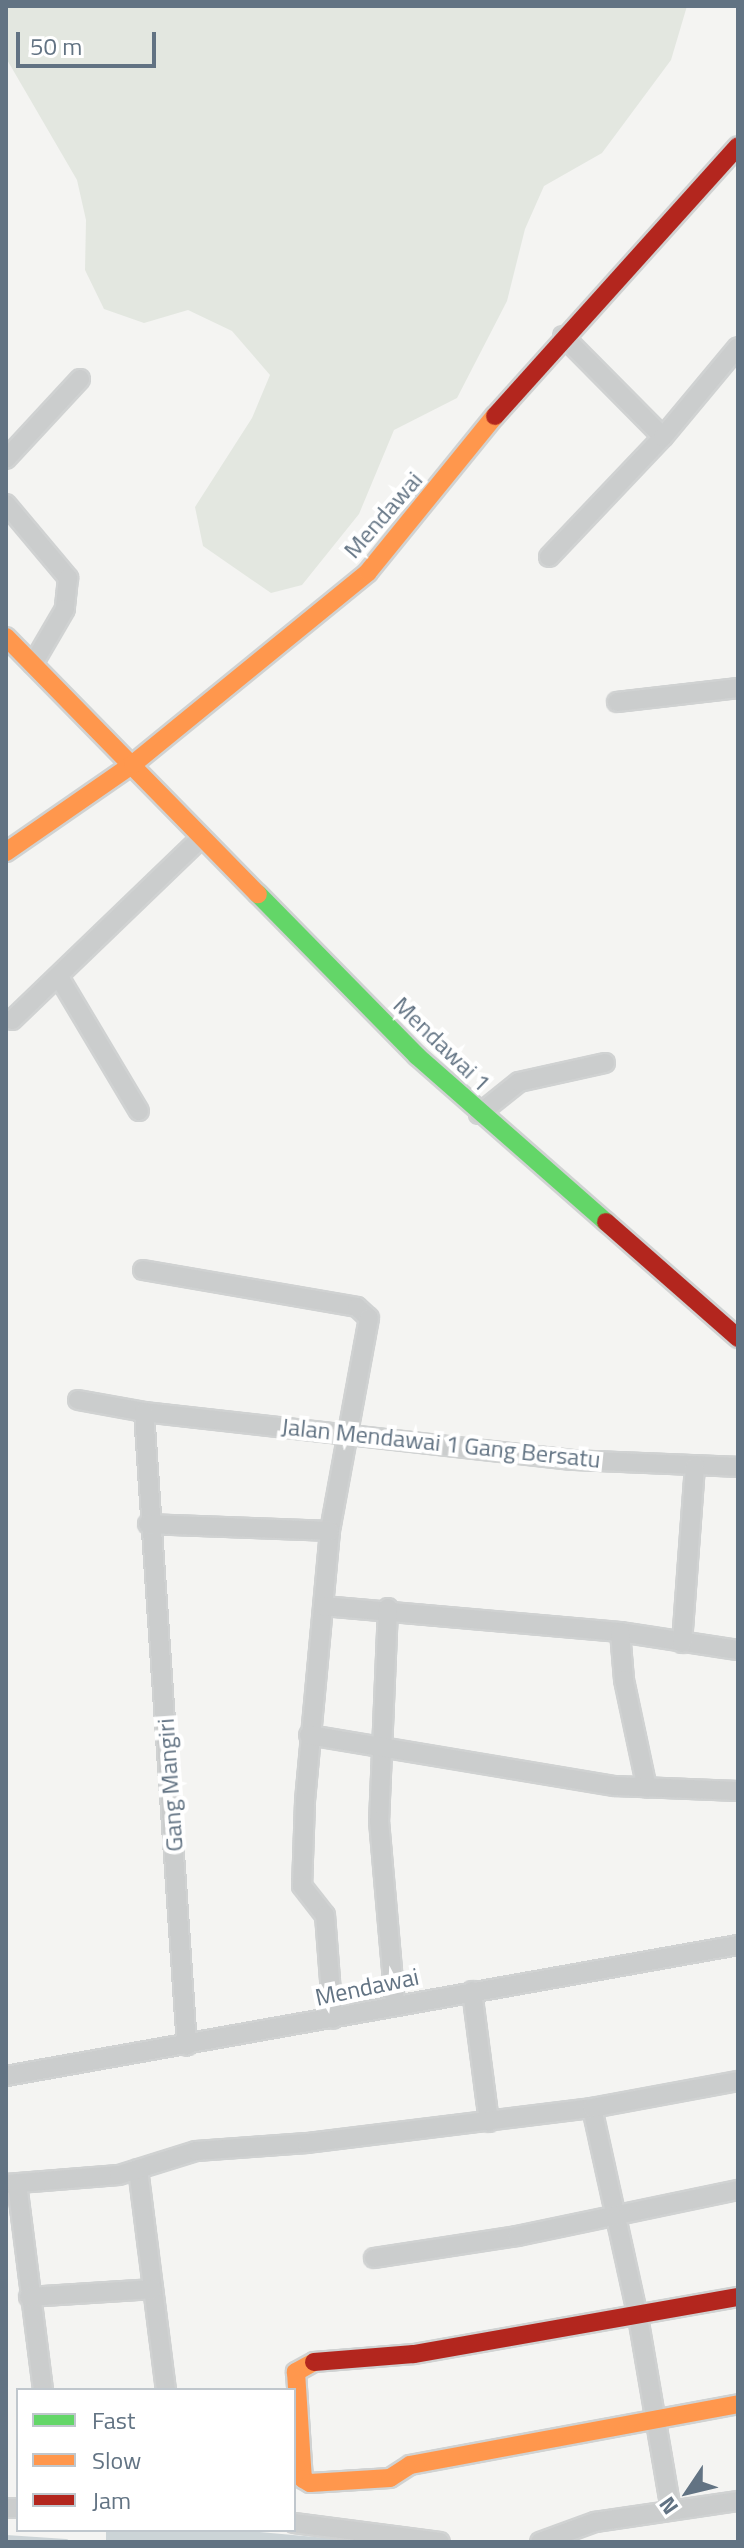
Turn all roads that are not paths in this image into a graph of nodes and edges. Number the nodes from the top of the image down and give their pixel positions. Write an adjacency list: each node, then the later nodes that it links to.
1 (738, 146): 2 (street, Mendawai)
2 (563, 336): 5 (street); 13 (street, Mendawai)
3 (738, 347): 5 (street)
4 (80, 379): 6 (street)
5 (663, 437): 8 (street)
6 (6, 459)
7 (6, 504): 10 (street)
8 (549, 557)
9 (6, 637): 10 (street, Mendawai 1)
10 (33, 664): 13 (street, Mendawai 1)
11 (738, 688): 12 (street)
12 (617, 702)
13 (133, 764): 14 (street, Mendawai 1); 15 (street, Mendawai)
14 (201, 838): 16 (street); 20 (street, Mendawai 1)
15 (6, 852)
16 (59, 977): 17 (street); 19 (street)
17 (12, 1020)
18 (605, 1063): 20 (street)
19 (139, 1111)
20 (479, 1114): 22 (street, Mendawai 1)
21 (143, 1270): 25 (street)
22 (738, 1338)
23 (78, 1400): 24 (street, Jalan Mendawai 1 Gang Bersatu)
24 (144, 1412): 25 (street, Jalan Mendawai 1 Gang Bersatu); 28 (street, Gang Mangiri)
25 (345, 1433): 26 (street, Jalan Mendawai 1 Gang Bersatu); 29 (street)
26 (695, 1466): 27 (street, Jalan Mendawai 1 Gang Bersatu); 33 (street)
27 (738, 1467)
28 (148, 1524): 29 (street); 43 (street, Gang Mangiri)
29 (330, 1531): 30 (street)
30 (323, 1606): 31 (street); 35 (street)
31 (388, 1608): 32 (street); 36 (street)
32 (620, 1632): 33 (street); 37 (street)
33 (682, 1643): 34 (street)
34 (738, 1650)
35 (309, 1735): 36 (street); 42 (street)
36 (380, 1745): 37 (street); 41 (street)
37 (647, 1788): 38 (street)
38 (738, 1791)
39 (738, 1945): 40 (street, Mendawai)
40 (472, 1991): 41 (street, Mendawai); 47 (street)
41 (395, 2005): 42 (street, Mendawai)
42 (333, 2019): 43 (street, Mendawai)
43 (187, 2046): 44 (street, Mendawai)
44 (6, 2076)
45 (738, 2081): 46 (street)
46 (592, 2108): 47 (street); 51 (street)
47 (489, 2122): 48 (street)
48 (138, 2169): 49 (street); 54 (street)
49 (11, 2184): 55 (street)
50 (738, 2190): 51 (street)
51 (612, 2214): 52 (street); 57 (street)
52 (374, 2258)
53 (6, 2283): 55 (street)
54 (153, 2289): 55 (street); 59 (street)
55 (27, 2291): 58 (street)
56 (738, 2297): 57 (street)
57 (638, 2317): 61 (street); 61 (street)
58 (43, 2388)
59 (166, 2388)
60 (738, 2404): 61 (street)
61 (654, 2420): 63 (street)
62 (738, 2501): 63 (street)
63 (671, 2510): 66 (street)
64 (296, 2523): 65 (street)
65 (440, 2542)
66 (540, 2542)

